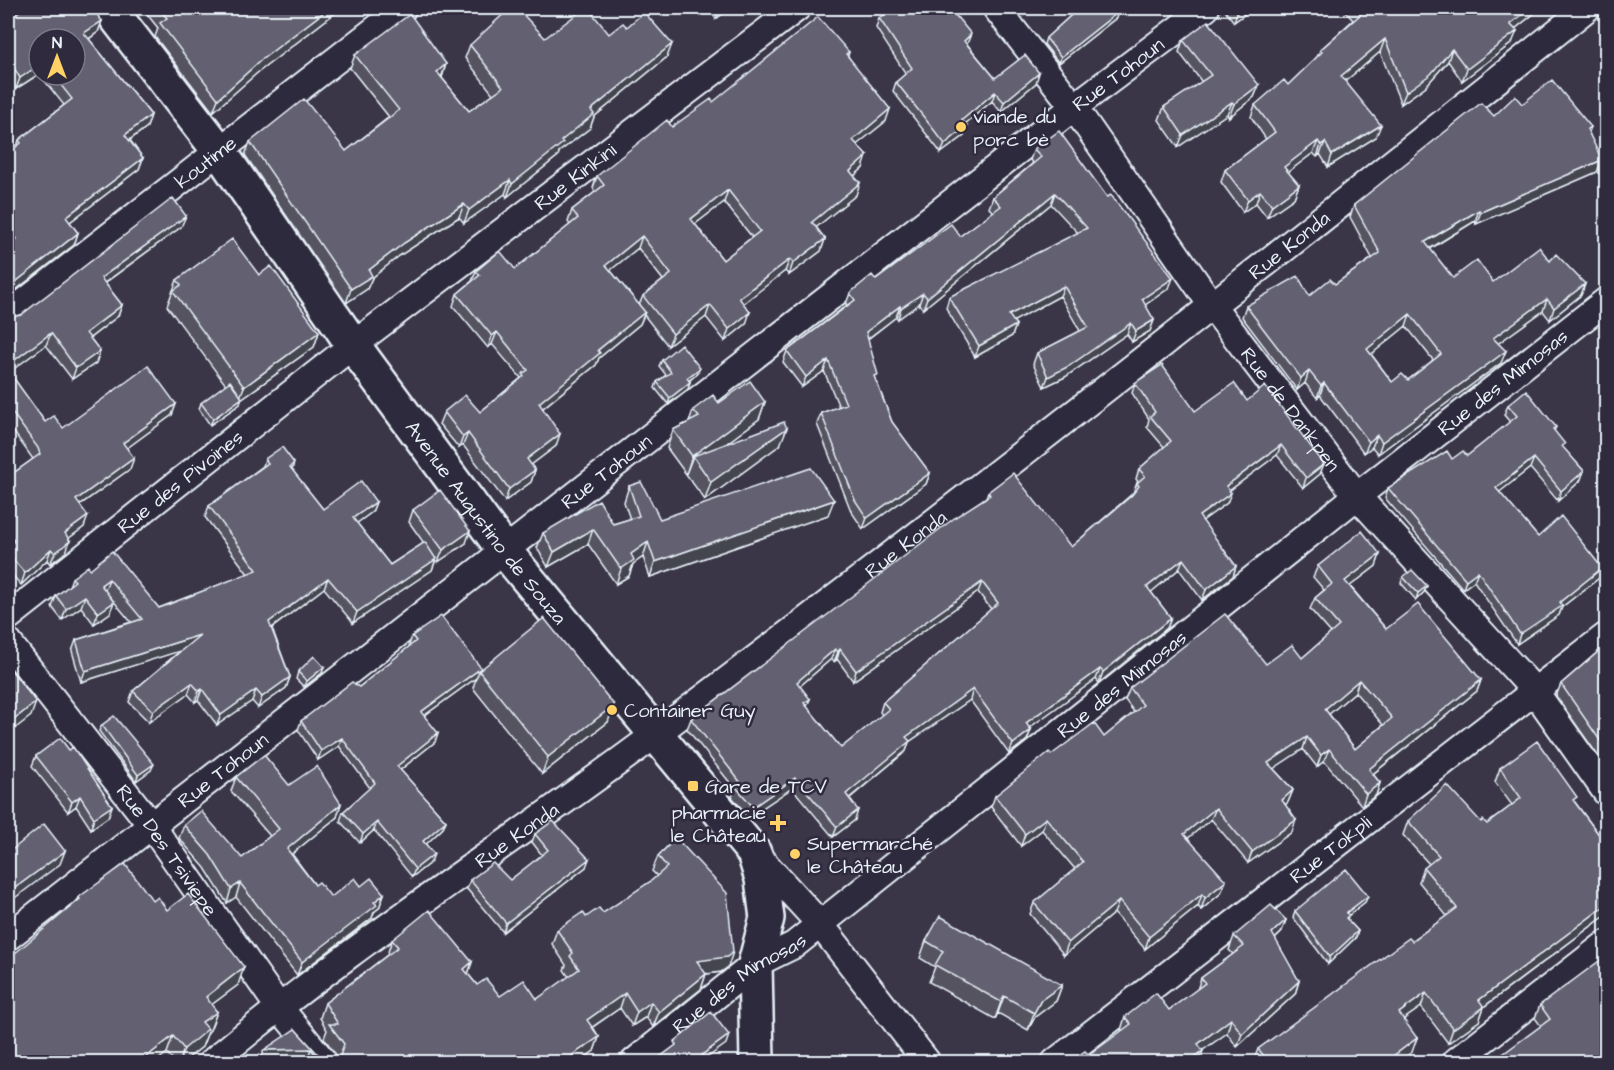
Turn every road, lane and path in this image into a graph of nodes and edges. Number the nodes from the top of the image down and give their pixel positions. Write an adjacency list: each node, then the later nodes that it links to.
1 (12, 8): 8 (street)
2 (109, 8): 10 (main road, Avenue Augustino de Souza)
3 (403, 8): 10 (street, koutime)
4 (797, 8): 14 (street, Rue Kinkini)
5 (996, 8): 9 (street, Rue de Dankpen)
6 (1206, 8): 9 (street, Rue Tohoun)
7 (1587, 8): 12 (street, Rue Konda)
8 (8, 11)
9 (1074, 107): 12 (street, Rue de Dankpen); 16 (street, Rue Tohoun)
10 (220, 152): 13 (street, koutime); 14 (main road, Avenue Augustino de Souza)
11 (1606, 301): 15 (street, Rue des Mimosas)
12 (1214, 307): 15 (street, Rue de Dankpen); 21 (street, Rue Konda)
13 (8, 315)
14 (353, 345): 16 (main road, Avenue Augustino de Souza); 17 (street, Rue des Pivoines)
15 (1357, 496): 20 (street, Rue de Dankpen); 25 (street, Rue des Mimosas)
16 (504, 550): 21 (main road, Avenue Augustino de Souza); 23 (street, Rue Tohoun)
17 (8, 617)
18 (1606, 636): 20 (street, Rue Tokpli)
19 (8, 642): 23 (street, Rue Des Tsiviepe)
20 (1534, 690): 22 (street, Rue de Dankpen); 35 (street, Rue Tokpli)
21 (657, 734): 24 (main road, Avenue Augustino de Souza); 29 (street, Rue Konda)
22 (1606, 792)
23 (151, 825): 26 (street, Rue Tohoun); 29 (street, Rue Des Tsiviepe)
24 (754, 853): 25 (street); 28 (main road, Avenue Augustino de Souza)
25 (820, 924): 28 (street, Rue des Mimosas); 34 (street)
26 (8, 937)
27 (1606, 944): 36 (street)
28 (755, 964): 32 (street, Rue des Mimosas); 33 (main road, Avenue Augustino de Souza)
29 (278, 1006): 30 (street, Rue Konda); 31 (street, Rue Des Tsiviepe)
30 (212, 1062)
31 (324, 1062)
32 (634, 1062)
33 (757, 1062)
34 (927, 1062)
35 (1055, 1062)
36 (1455, 1062)

